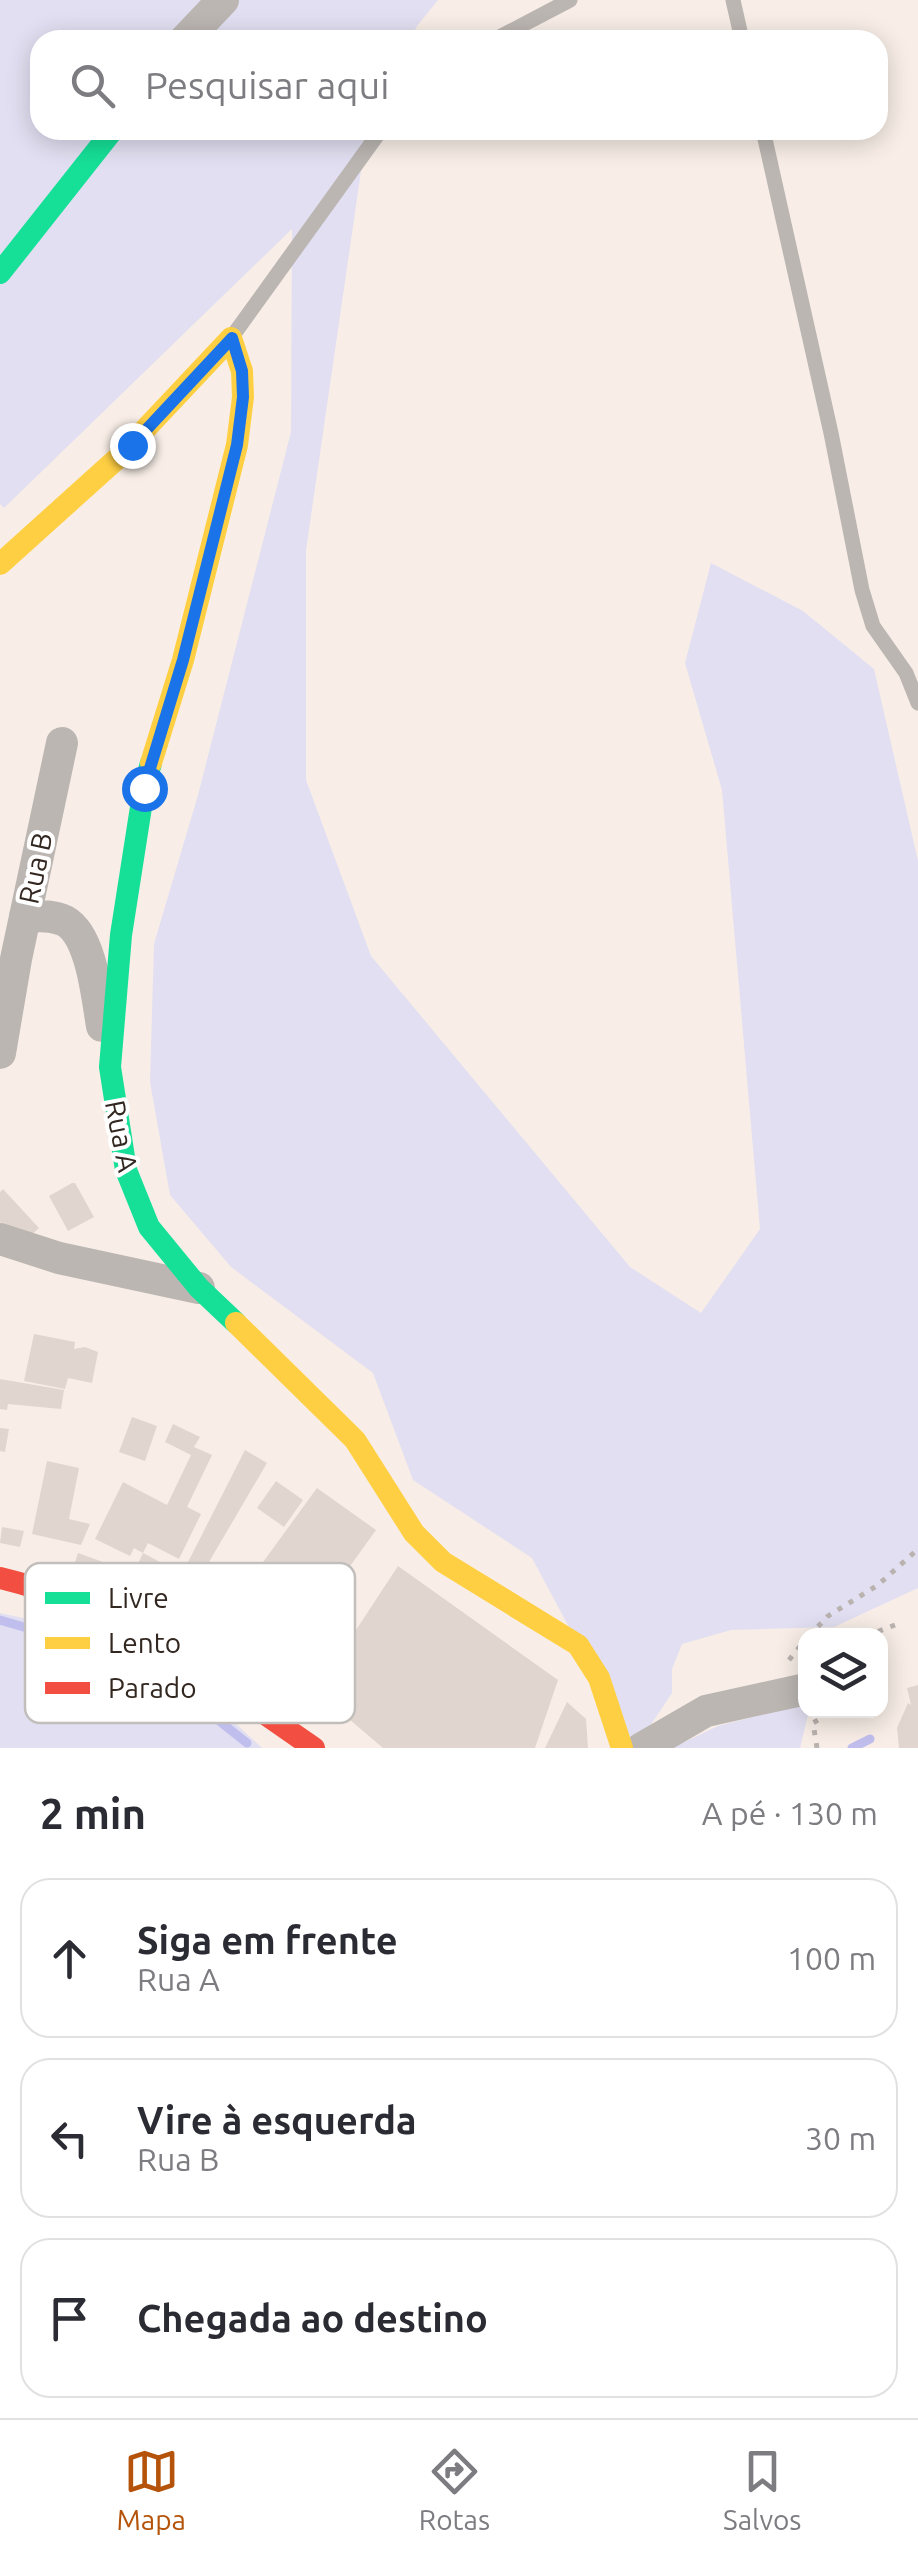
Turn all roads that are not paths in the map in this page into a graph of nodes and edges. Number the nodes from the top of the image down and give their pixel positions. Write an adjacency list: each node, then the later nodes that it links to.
1 (223, 0): 4 (street)
2 (570, 0): 5 (lane)
3 (733, 0): 6 (lane)
4 (194, 30)
5 (513, 30)
6 (740, 30)
7 (105, 140): 10 (street)
8 (374, 140): 11 (lane)
9 (764, 140): 13 (lane)
10 (0, 273)
11 (232, 338): 12 (street); 18 (street, Rua A)
12 (0, 564)
13 (918, 702)
14 (62, 743): 15 (street, Rua B)
15 (25, 916): 16 (street, Rua B); 18 (street)
16 (8, 963): 17 (street, Rua B)
17 (0, 1054)
18 (110, 1067): 20 (street, Rua A)
19 (0, 1239): 20 (street)
20 (199, 1288): 26 (street, Rua A)
21 (0, 1578): 22 (street)
22 (25, 1586)
23 (798, 1691): 27 (street)
24 (277, 1723): 25 (street)
25 (314, 1748)
26 (622, 1748)
27 (642, 1748)

